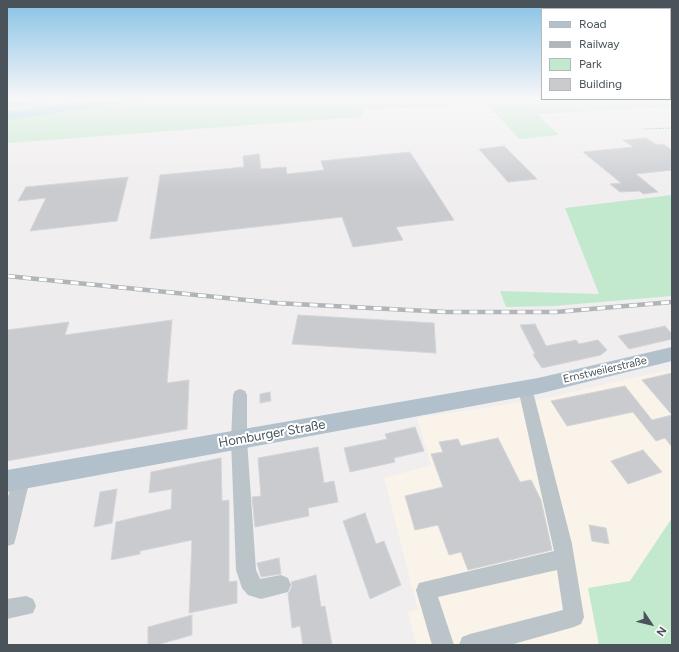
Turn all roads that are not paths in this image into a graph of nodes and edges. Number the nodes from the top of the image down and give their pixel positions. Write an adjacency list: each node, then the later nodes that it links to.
1 (672, 354): 2 (main road, Ernstweilerstraße)
2 (531, 387): 4 (main road, Homburger Straße); 7 (lane)
3 (240, 395): 4 (lane)
4 (238, 440): 5 (main road, Homburger Straße); 8 (lane)
5 (14, 480): 6 (lane)
6 (7, 538)
7 (565, 558): 9 (lane); 10 (lane)
8 (281, 584)
9 (442, 645)
10 (470, 645)

